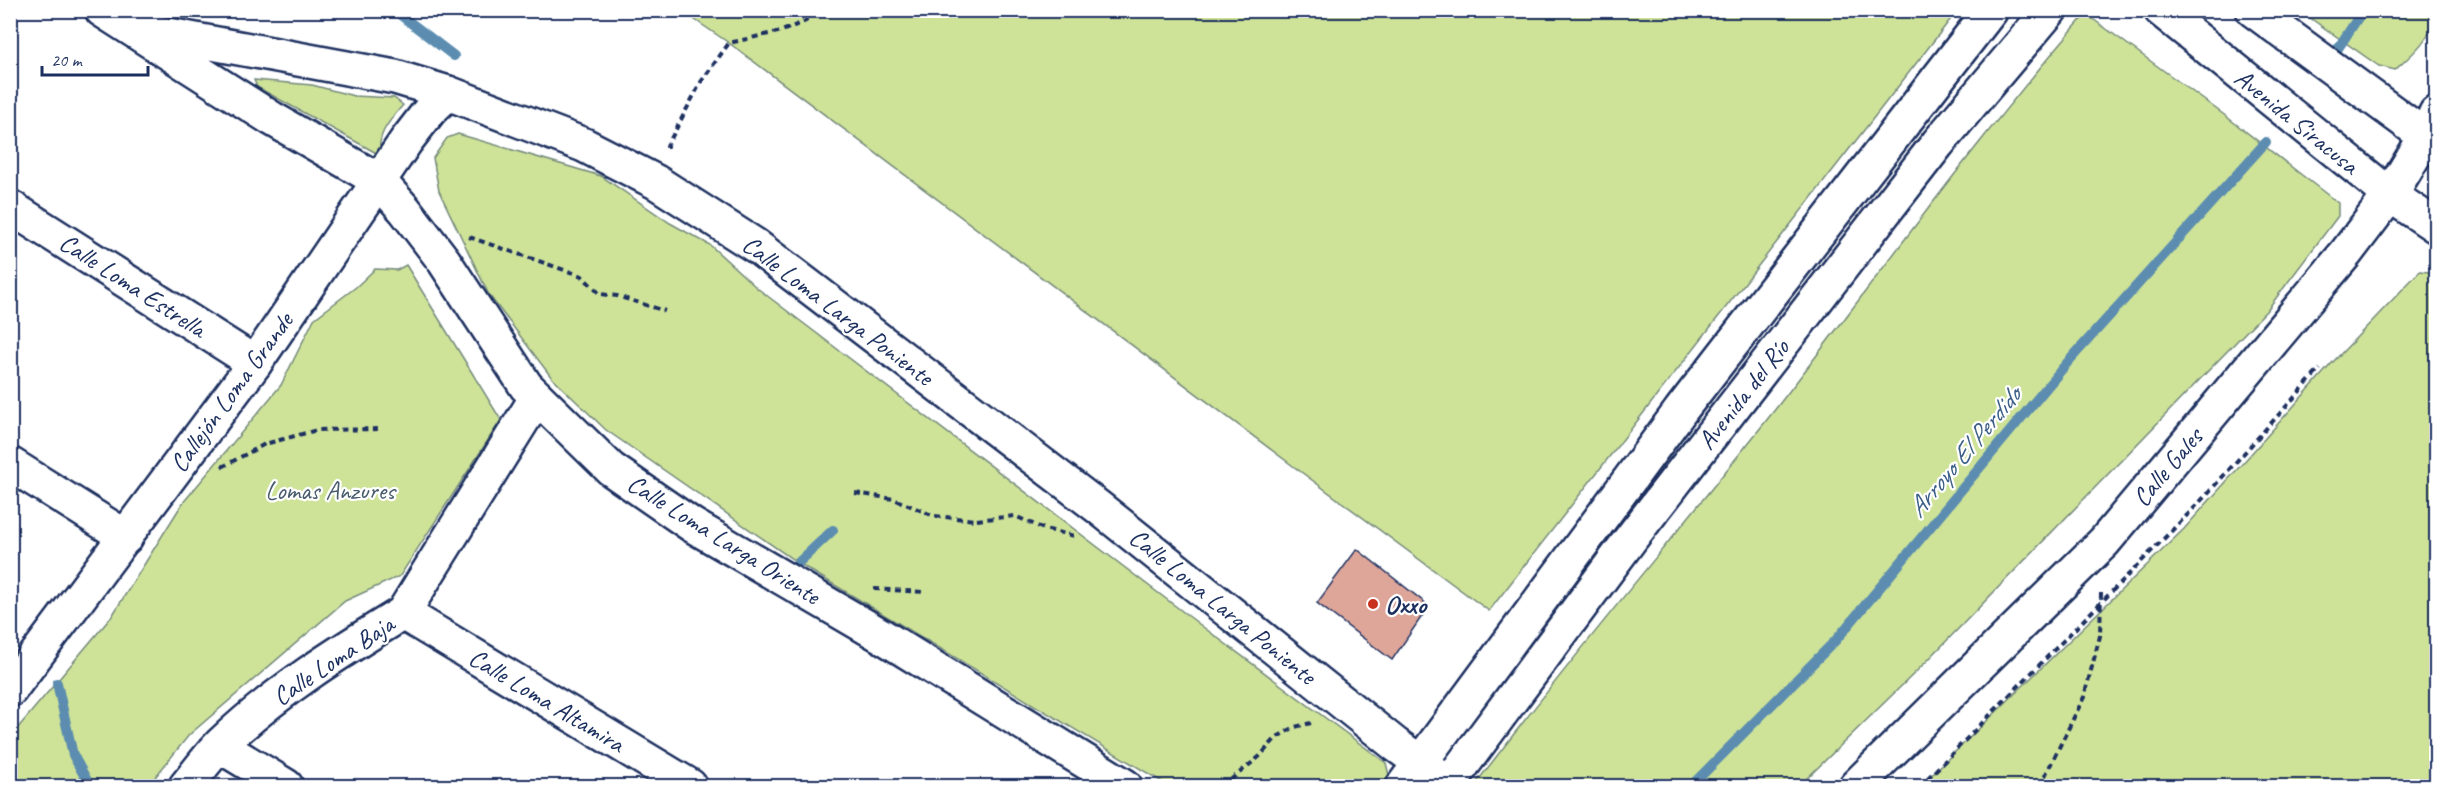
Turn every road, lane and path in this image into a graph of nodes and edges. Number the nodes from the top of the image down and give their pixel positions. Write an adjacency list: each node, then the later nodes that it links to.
1 (102, 10): 7 (street, Calle Loma Larga Oriente)
2 (807, 10): 10 (path)
3 (1991, 10): 34 (street, Avenida del Río)
4 (2050, 10): 35 (street, Avenida del Río)
5 (2161, 10): 12 (street, Avenida Siracusa)
6 (2253, 10): 9 (street)
7 (131, 28): 8 (street, Calle Loma Larga Poniente); 11 (street, Calle Loma Larga Oriente)
8 (448, 93): 10 (street, Calle Loma Larga Poniente); 11 (street, Callejón Loma Grande)
9 (2433, 131): 12 (street, Calle Gales)
10 (631, 169): 34 (street, Calle Loma Larga Poniente)
11 (378, 180): 17 (street, Callejón Loma Grande); 19 (street, Calle Loma Larga Oriente)
12 (2390, 195): 14 (street, Avenida Siracusa); 26 (street, Calle Gales)
13 (10, 207): 17 (street, Calle Loma Estrella)
14 (2436, 226)
15 (468, 237): 16 (path)
16 (665, 311)
17 (255, 363): 24 (street, Callejón Loma Grande)
18 (2319, 369): 29 (path)
19 (537, 397): 30 (street, Calle Loma Baja); 39 (street, Calle Loma Larga Oriente)
20 (382, 429): 22 (path)
21 (10, 464): 24 (street)
22 (219, 469)
23 (855, 493): 25 (path)
24 (126, 537): 31 (street, Callejón Loma Grande)
25 (1083, 538)
26 (2104, 542): 29 (path); 41 (street, Calle Gales)
27 (870, 590): 28 (path)
28 (924, 592)
29 (2101, 605): 42 (path); 43 (path)
30 (403, 613): 33 (street, Calle Loma Baja); 38 (street, Calle Loma Altamira)
31 (10, 690)
32 (1320, 723): 40 (path)
33 (220, 746): 36 (street, Calle Loma Baja); 37 (street)
34 (1411, 774): 35 (street, Calle Loma Larga Poniente)
35 (1448, 785)
36 (186, 786)
37 (286, 786)
38 (690, 786)
39 (1125, 786)
40 (1223, 786)
41 (1856, 786)
42 (1920, 786)
43 (2040, 786)

